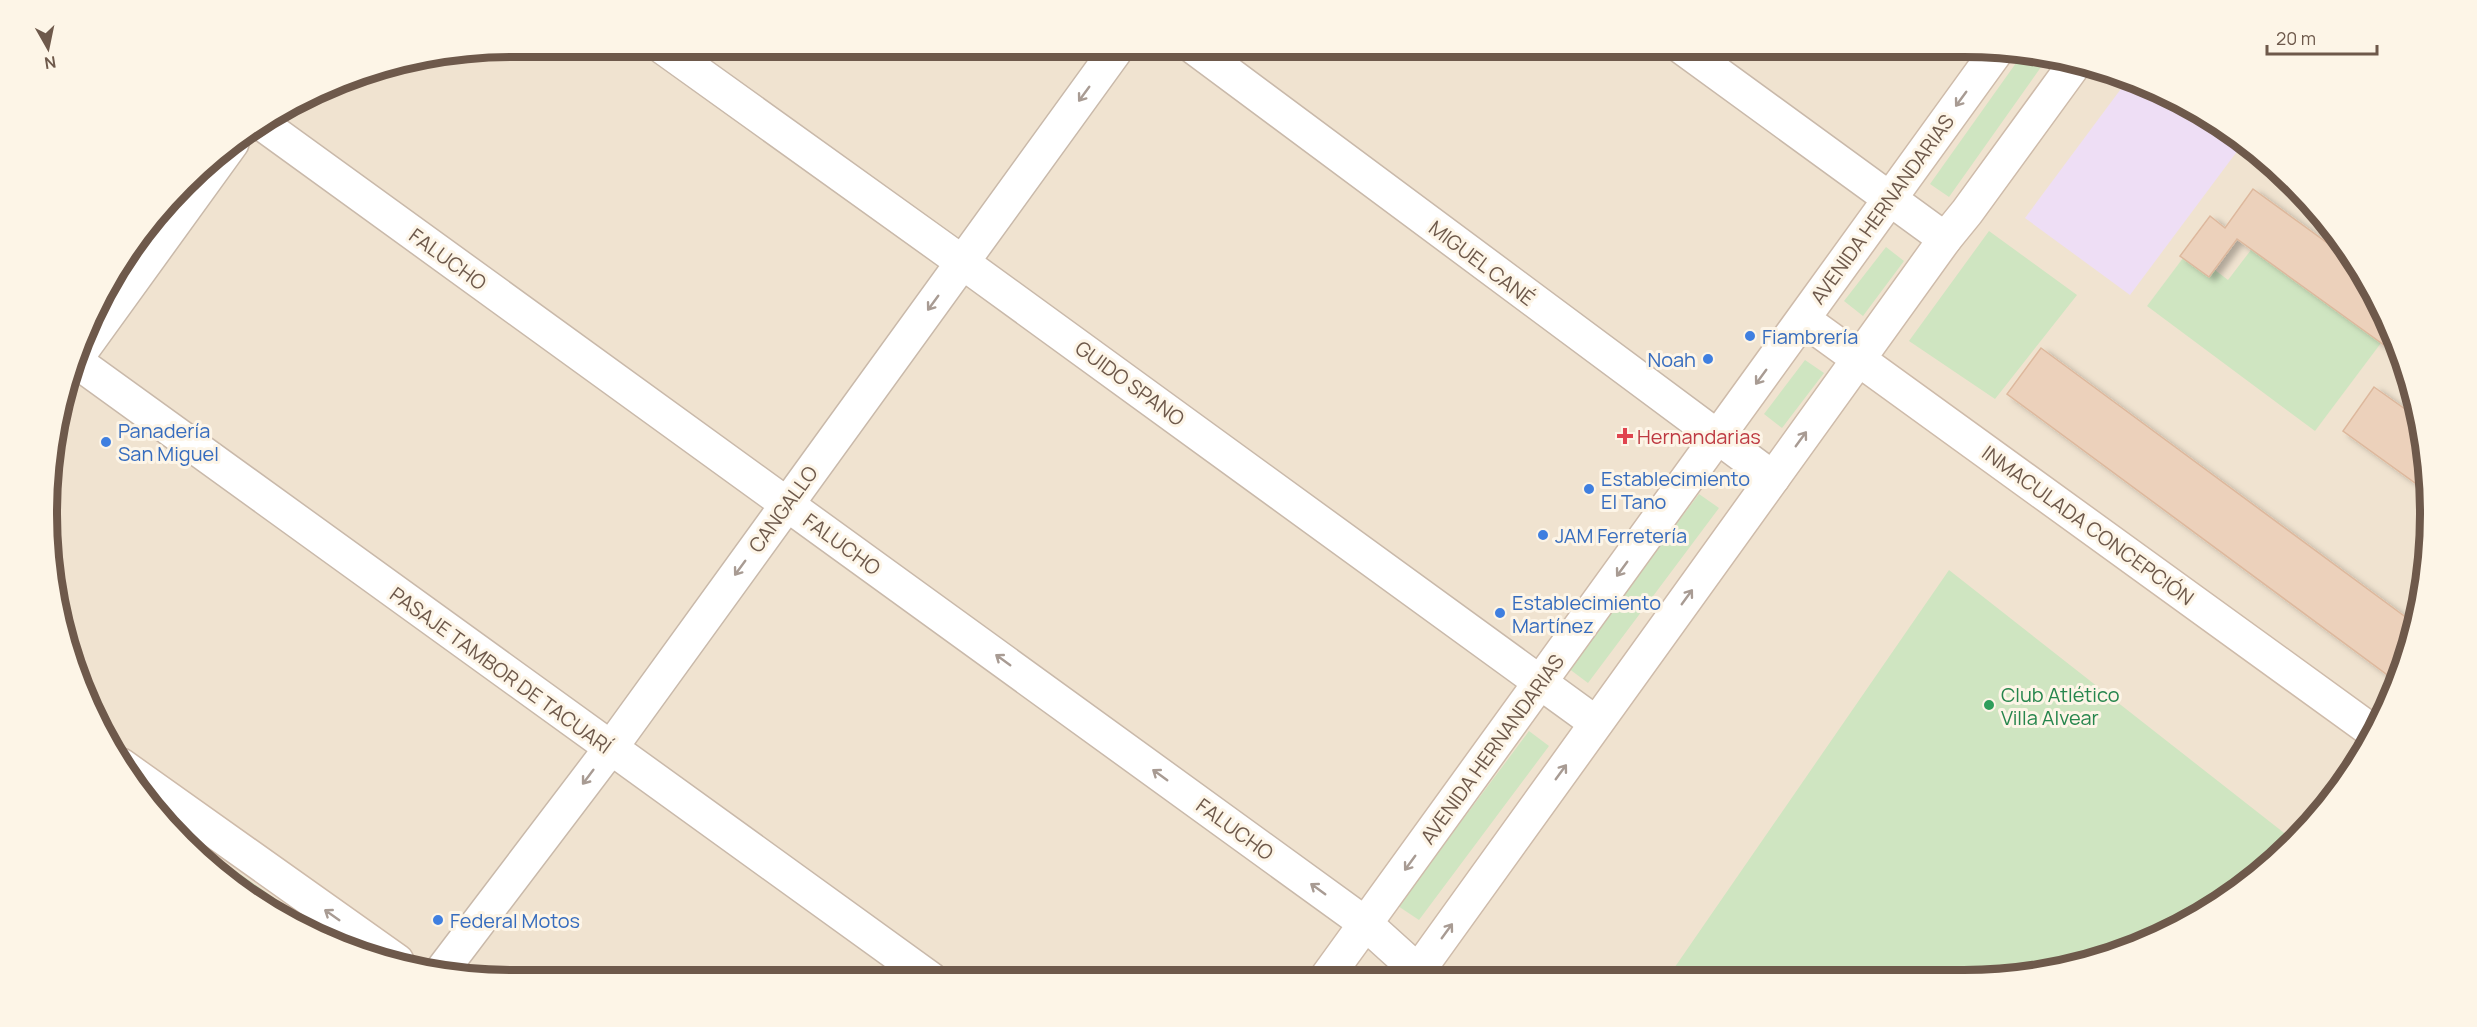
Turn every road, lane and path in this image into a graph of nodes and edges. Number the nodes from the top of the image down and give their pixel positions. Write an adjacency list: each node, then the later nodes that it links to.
1 (676, 57): 11 (street, GUIDO SPANO)
2 (1111, 57): 11 (street, CANGALLO, one-way to 11)
3 (1207, 57): 16 (street, MIGUEL CANÉ)
4 (1695, 57): 9 (street)
5 (1992, 58): 9 (street, AVENIDA HERNANDARIAS, one-way to 9)
6 (2070, 70): 10 (street)
7 (269, 129): 18 (street, FALUCHO)
8 (211, 172): 13 (street)
9 (1890, 199): 10 (street); 12 (street, AVENIDA HERNANDARIAS)
10 (1945, 239): 14 (street)
11 (962, 262): 18 (street, CANGALLO, one-way to 18); 19 (street, GUIDO SPANO)
12 (1803, 319): 14 (street, INMACULADA CONCEPCIÓN); 16 (street, AVENIDA HERNANDARIAS, one-way to 16)
13 (96, 331)
14 (1858, 359): 17 (street, one-way to 14); 21 (street, INMACULADA CONCEPCIÓN)
15 (81, 368): 22 (street, PASAJE TAMBOR DE TACUARÍ)
16 (1717, 438): 17 (street, MIGUEL CANÉ); 19 (street, AVENIDA HERNANDARIAS, one-way to 19)
17 (1773, 478): 20 (street, one-way to 17)
18 (787, 504): 22 (street, CANGALLO, one-way to 22); 24 (street, FALUCHO, one-way to 18)
19 (1540, 682): 20 (street, GUIDO SPANO); 24 (street, AVENIDA HERNANDARIAS, one-way to 24)
20 (1596, 723): 30 (street, one-way to 20)
21 (2367, 727)
22 (610, 749): 26 (street, CANGALLO, one-way to 26); 27 (street, PASAJE TAMBOR DE TACUARÍ)
23 (144, 782): 25 (street, one-way to 23)
24 (1366, 924): 28 (street, AVENIDA HERNANDARIAS); 29 (street, FALUCHO)
25 (382, 950)
26 (446, 965)
27 (918, 970)
28 (1332, 970)
29 (1410, 970)
30 (1419, 970)

